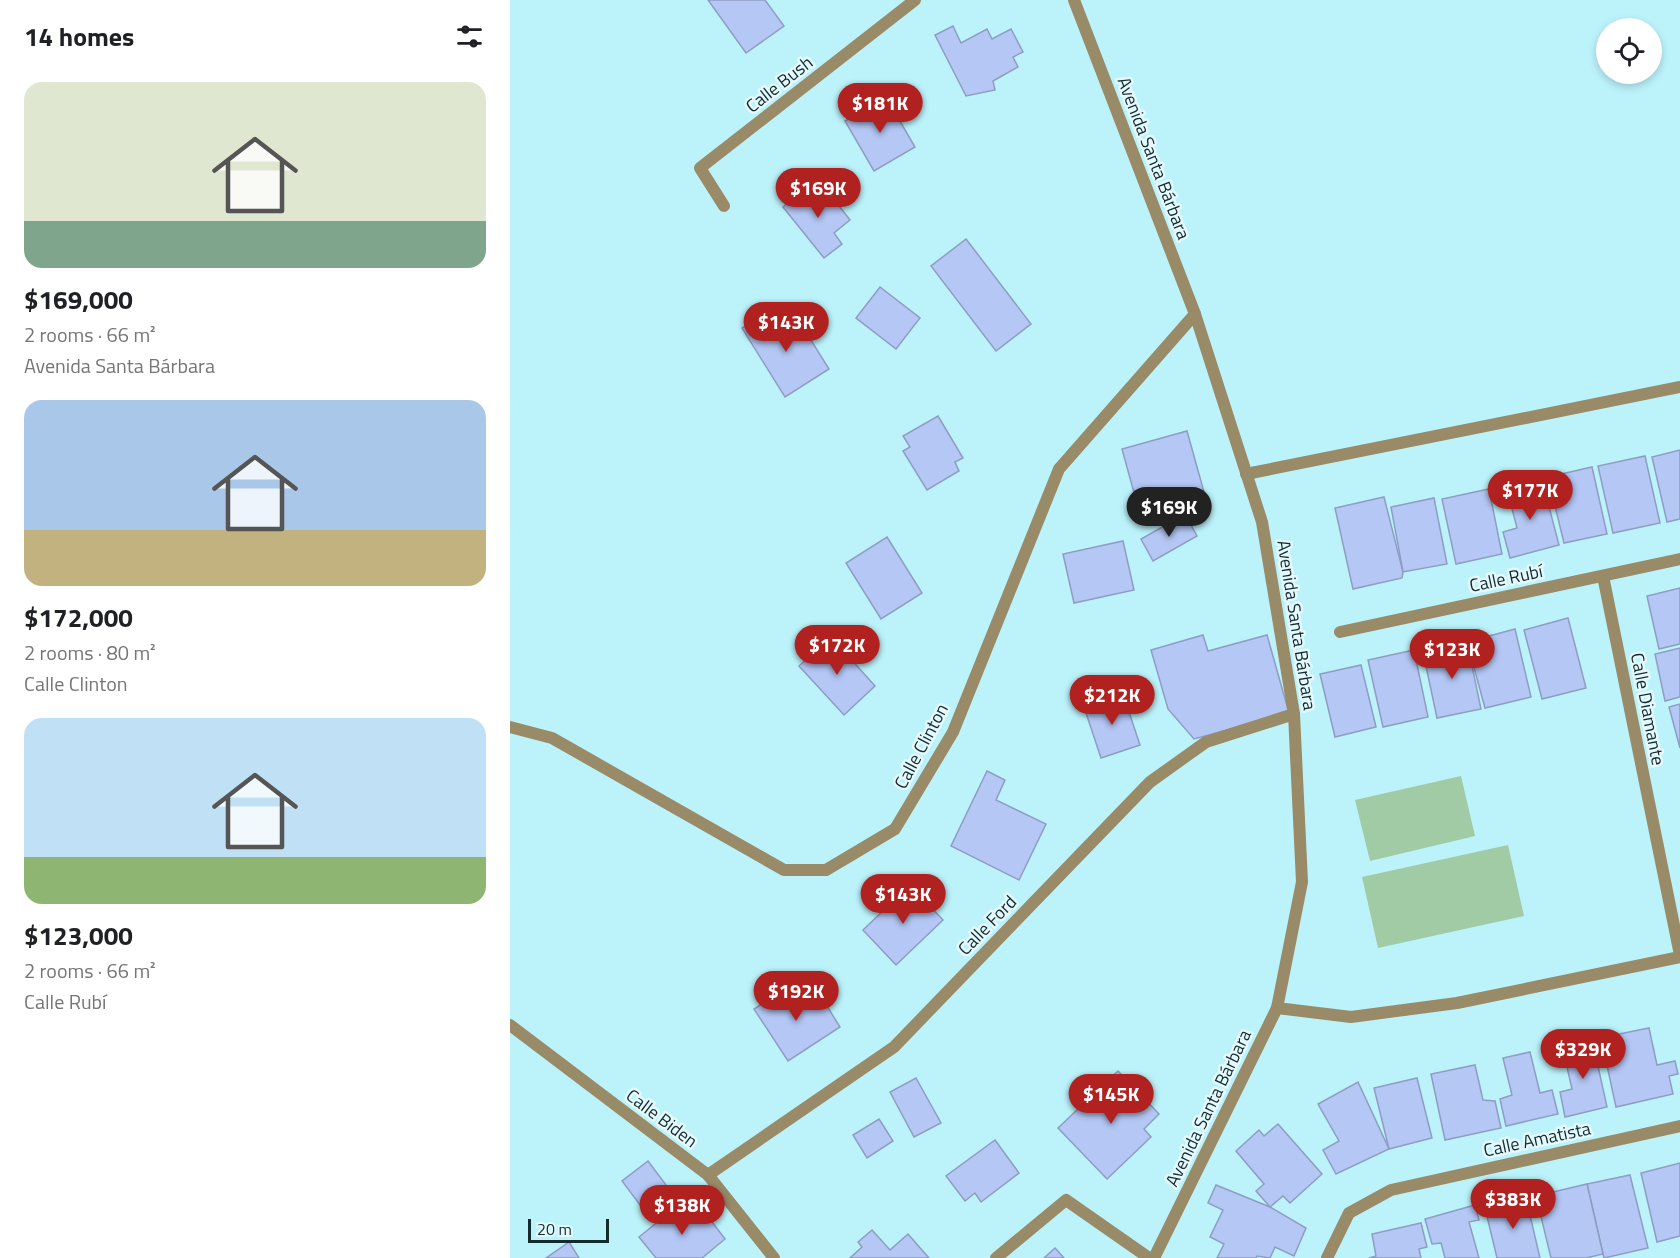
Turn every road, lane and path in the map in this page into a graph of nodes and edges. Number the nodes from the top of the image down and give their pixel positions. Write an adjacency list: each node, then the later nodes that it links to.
1 (915, 0): 3 (street, Calle Bush)
2 (1074, 0): 4 (street, Avenida Santa Bárbara)
3 (724, 206)
4 (1195, 314): 6 (street, Avenida Santa Bárbara); 11 (street, Calle Clinton)
5 (1680, 387): 6 (street)
6 (1246, 474): 10 (street, Avenida Santa Bárbara)
7 (1680, 559): 8 (street, Calle Rubí)
8 (1603, 576): 9 (street, Calle Rubí); 12 (street, Calle Diamante)
9 (1340, 632)
10 (1294, 714): 13 (street, Avenida Santa Bárbara); 16 (street, Calle Ford)
11 (510, 727)
12 (1680, 956): 13 (street)
13 (1277, 1008): 19 (street, Avenida Santa Bárbara)
14 (510, 1025): 16 (street, Calle Biden)
15 (1680, 1126): 20 (street, Calle Amatista)
16 (708, 1174): 17 (street, Calle Biden)
17 (774, 1258)
18 (996, 1258): 19 (street)
19 (1152, 1258)
20 (1327, 1258)

